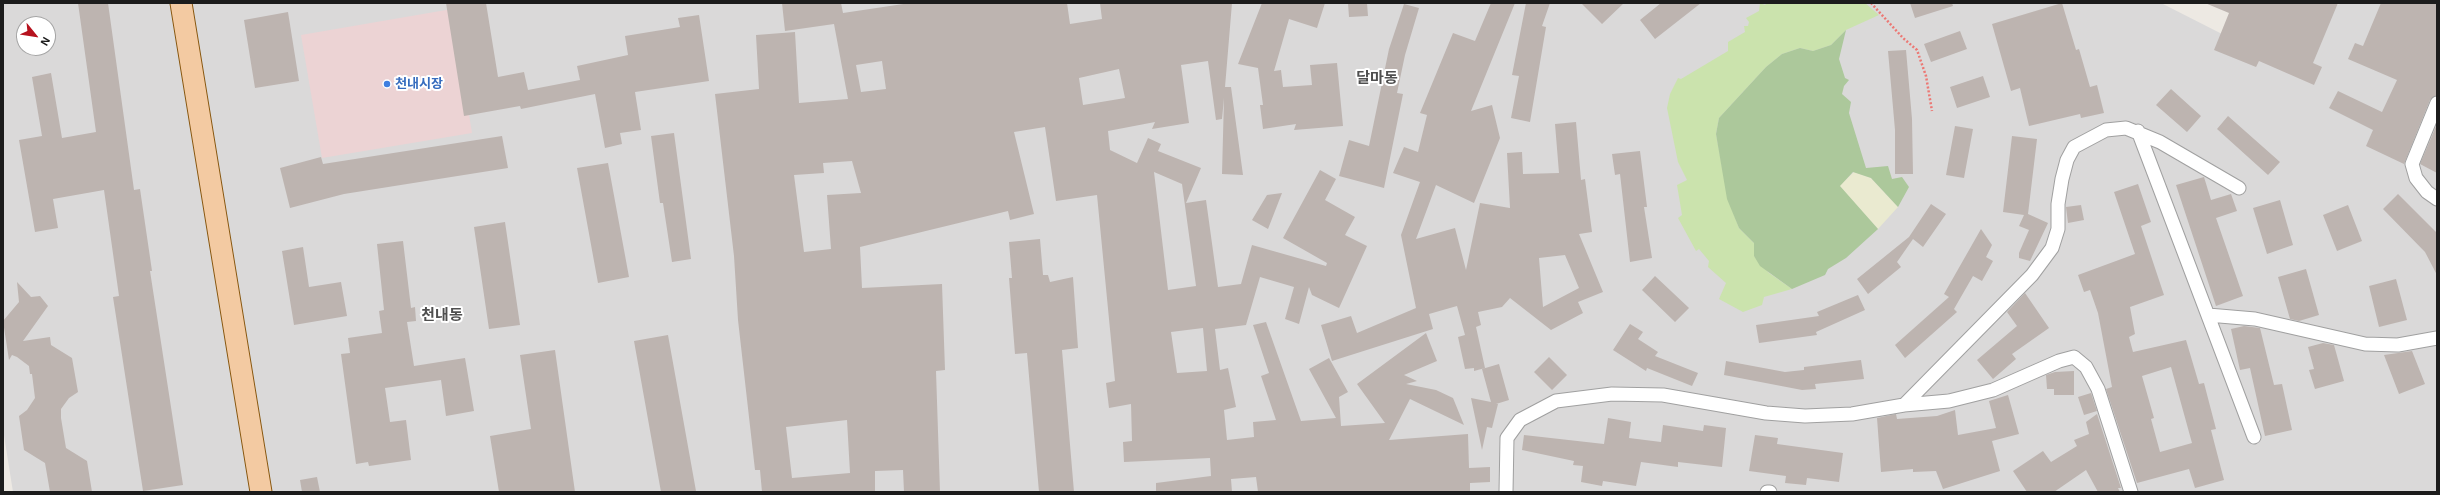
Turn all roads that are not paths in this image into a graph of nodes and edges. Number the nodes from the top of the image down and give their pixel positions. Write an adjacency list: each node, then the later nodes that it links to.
1 (181, 3): 10 (main road)
2 (2437, 103): 5 (street)
3 (2138, 131): 4 (street); 6 (street); 8 (street)
4 (2239, 188)
5 (2437, 199)
6 (2208, 315): 7 (street); 9 (street)
7 (2437, 338)
8 (1904, 405): 11 (street); 12 (street)
9 (2254, 437)
10 (261, 492)
11 (1506, 492)
12 (2131, 492)

